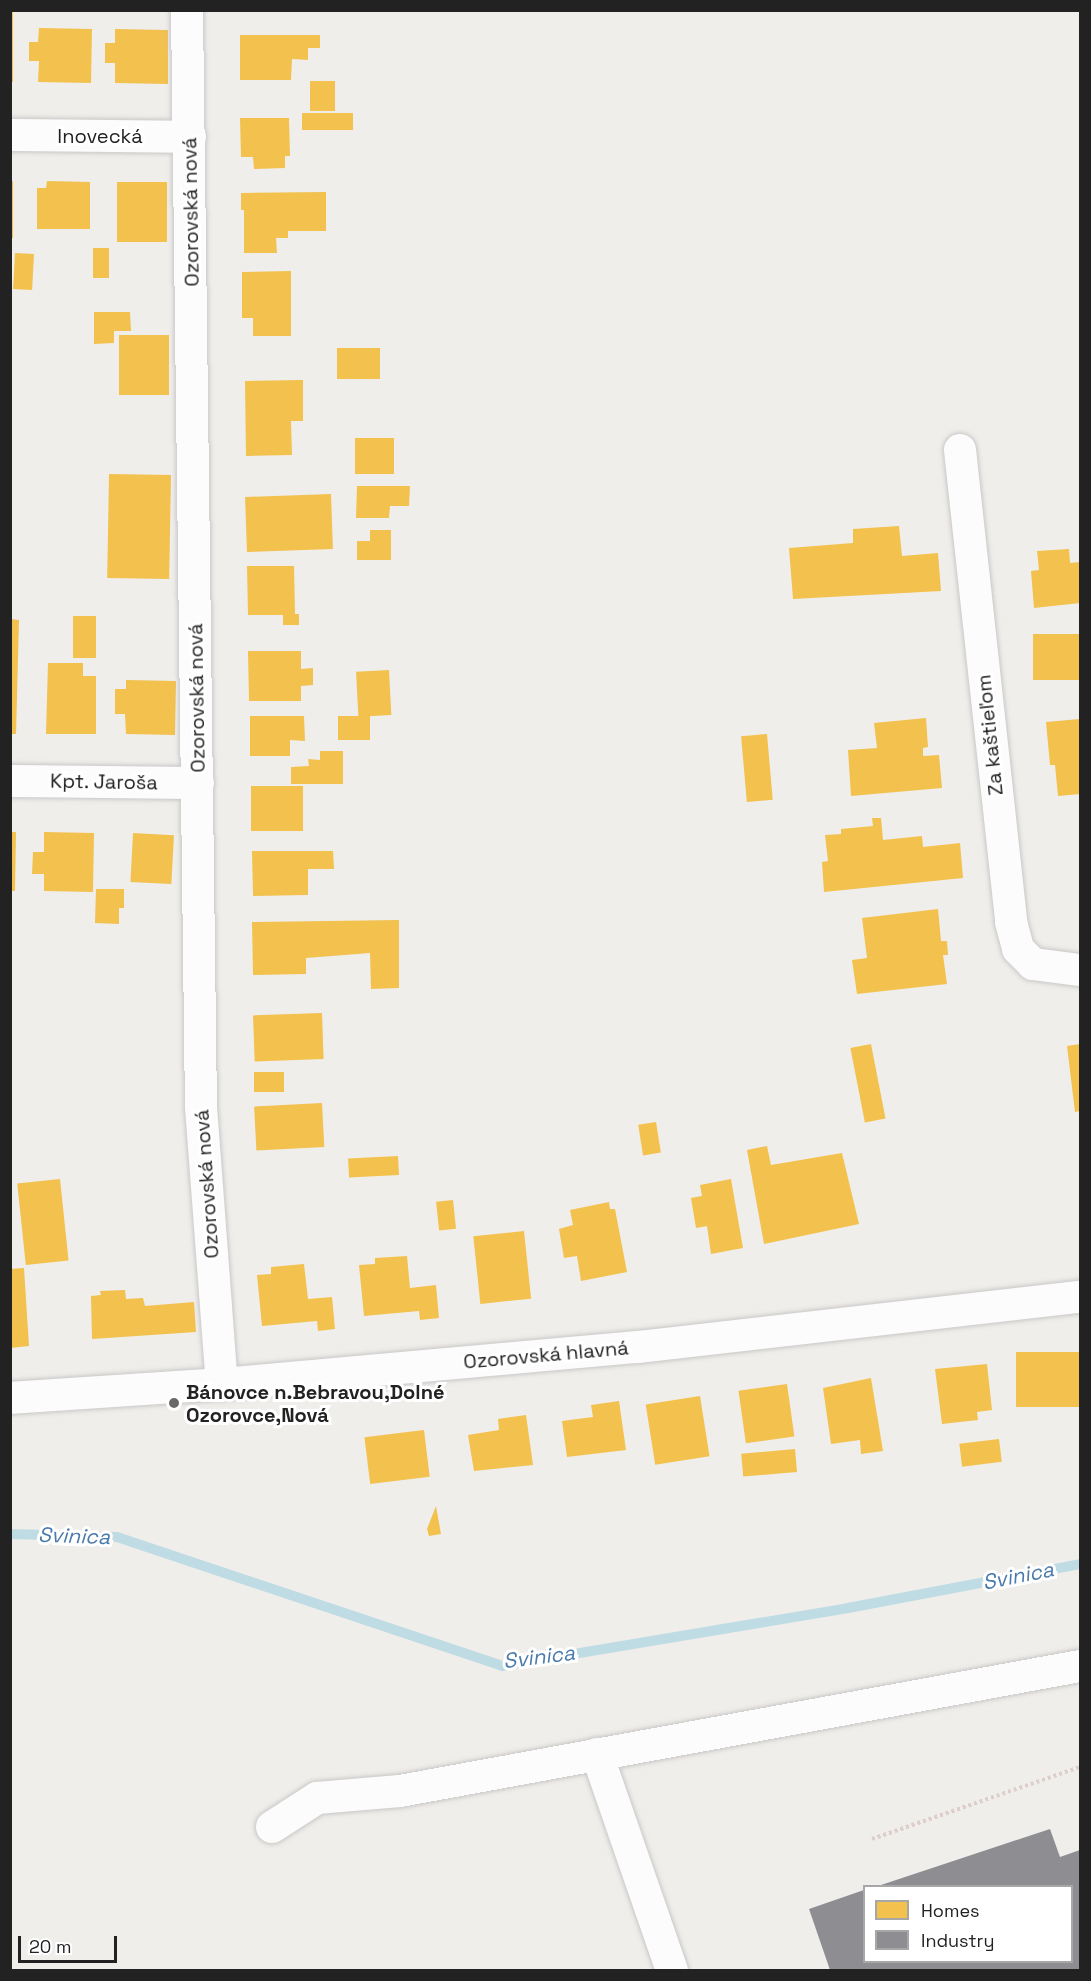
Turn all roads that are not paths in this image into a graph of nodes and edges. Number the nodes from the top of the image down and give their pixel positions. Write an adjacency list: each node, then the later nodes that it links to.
1 (187, 10): 3 (street, Ozorovská nová)
2 (10, 135): 3 (street, Inovecká)
3 (190, 137): 6 (street, Ozorovská nová)
4 (960, 450): 7 (street, Za kaštieľom)
5 (10, 781): 6 (street, Kpt. Jaroša)
6 (198, 783): 9 (street, Ozorovská nová)
7 (1080, 970)
8 (1080, 1297): 9 (street, Ozorovská hlavná)
9 (222, 1384): 10 (street, Ozorovská hlavná)
10 (10, 1398)
11 (1080, 1666): 12 (street)
12 (597, 1755): 13 (street); 14 (street)
13 (272, 1827)
14 (672, 1971)

